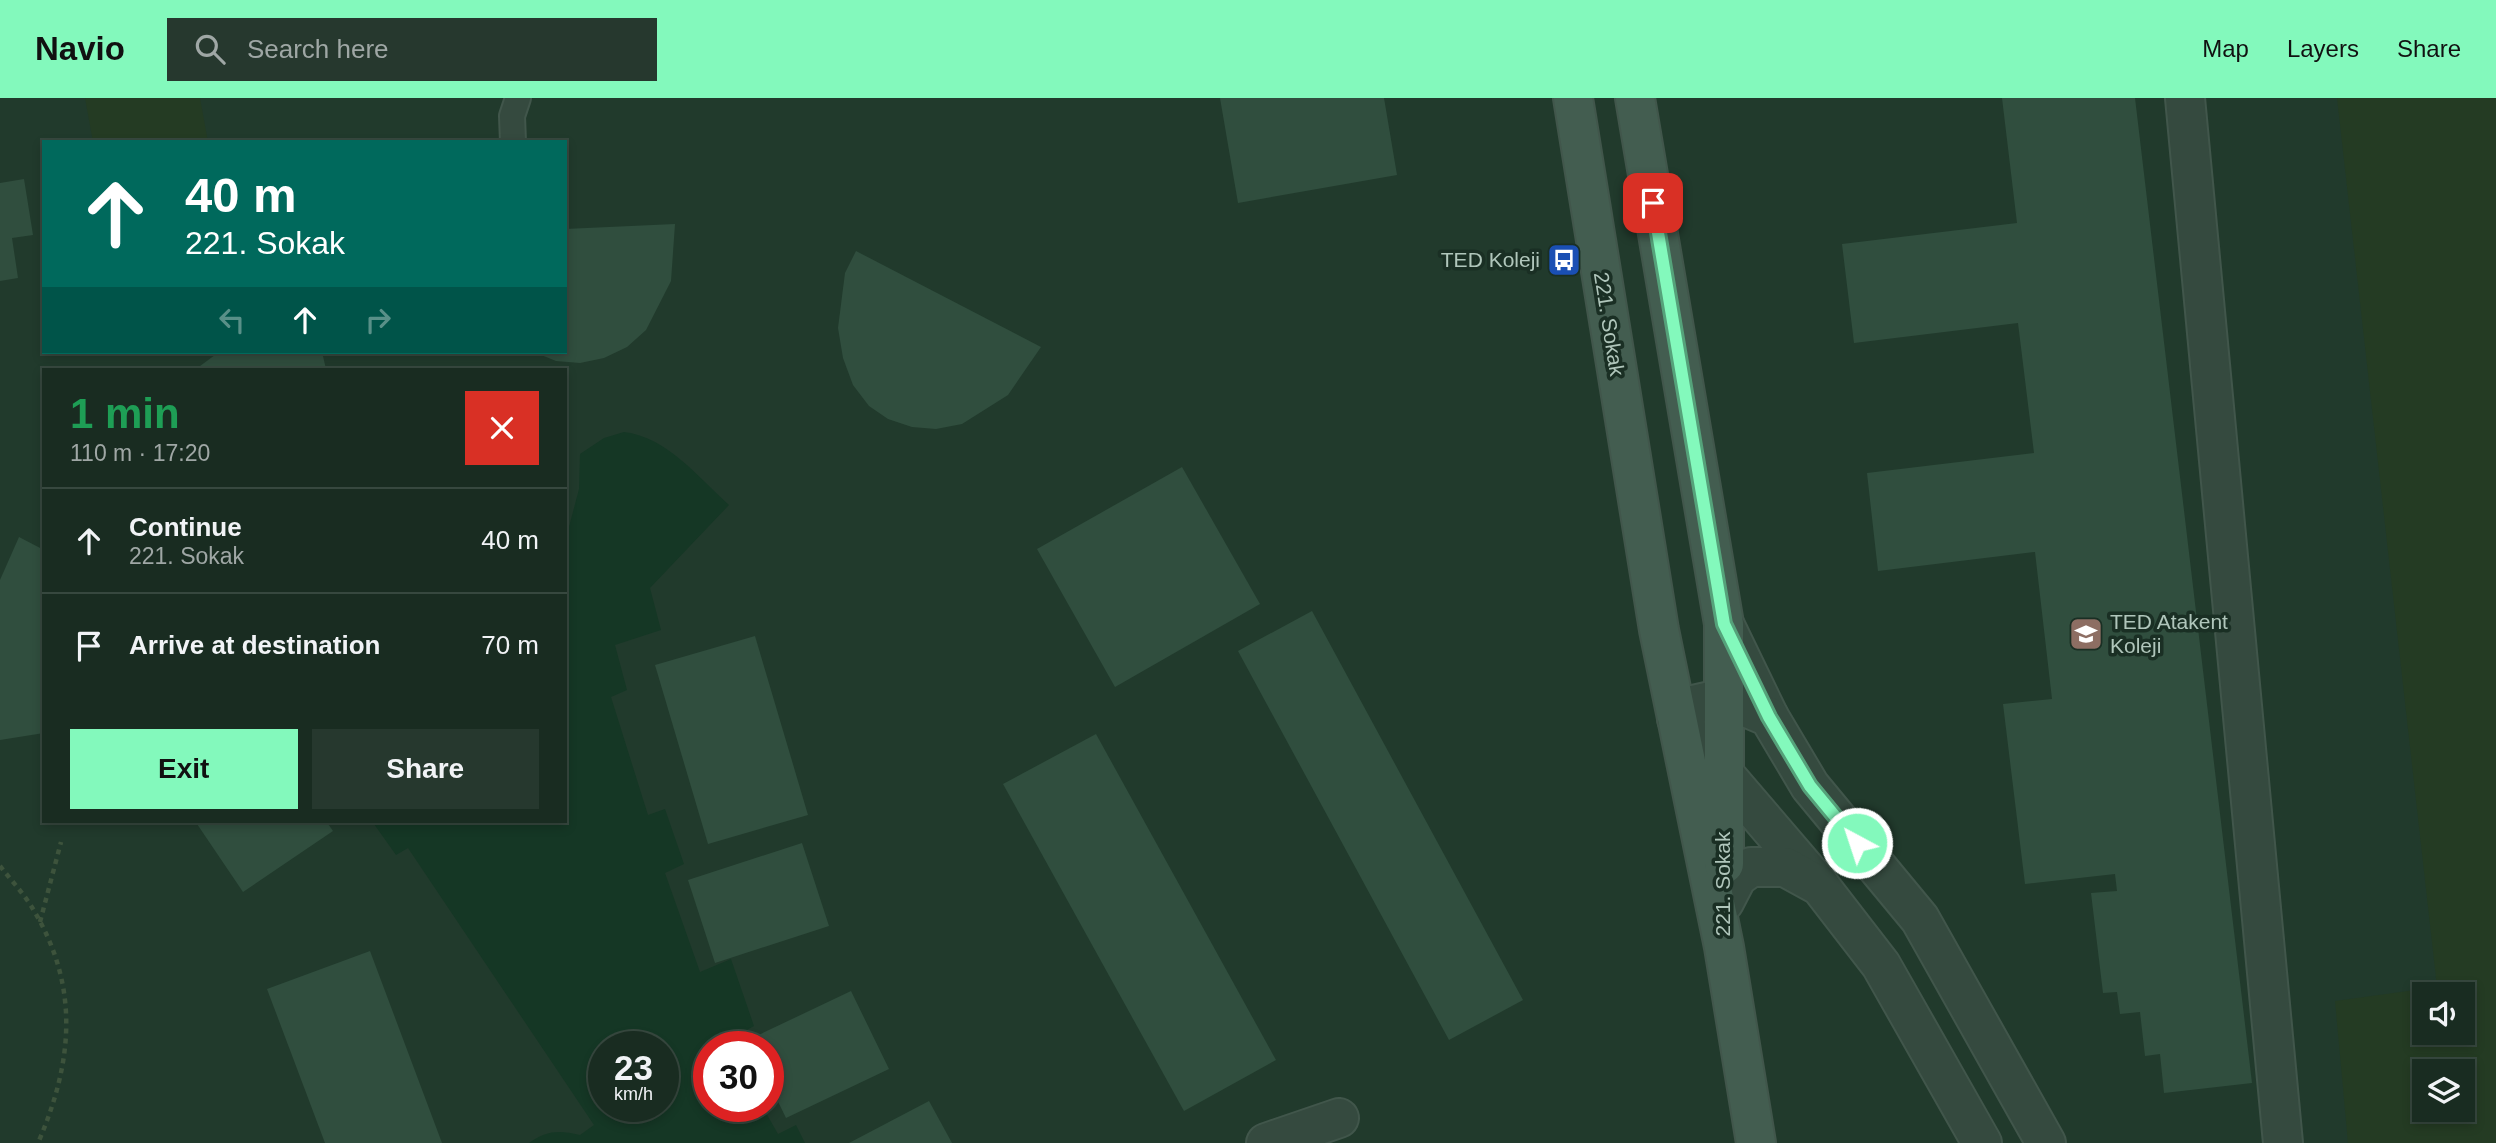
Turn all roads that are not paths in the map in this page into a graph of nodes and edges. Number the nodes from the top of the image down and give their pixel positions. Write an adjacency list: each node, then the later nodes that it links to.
1 (518, 98): 5 (lane)
2 (1573, 98): 9 (street, 221. Sokak)
3 (1635, 98): 6 (street, 221. Sokak)
4 (2186, 98): 19 (street)
5 (513, 140)
6 (1724, 624): 7 (street, 221. Sokak); 8 (street)
7 (1724, 698): 8 (street); 9 (street); 10 (street, 221. Sokak)
8 (1769, 717): 18 (street)
9 (1677, 719): 10 (street); 13 (street, 221. Sokak)
10 (1724, 775): 11 (street); 12 (street, 221. Sokak)
11 (1820, 886): 12 (street); 17 (street)
12 (1724, 902): 13 (street, 221. Sokak)
13 (1724, 947): 16 (street)
14 (1339, 1118): 15 (street)
15 (1266, 1143)
16 (1756, 1143)
17 (1982, 1143)
18 (2046, 1143)
19 (2283, 1143)

